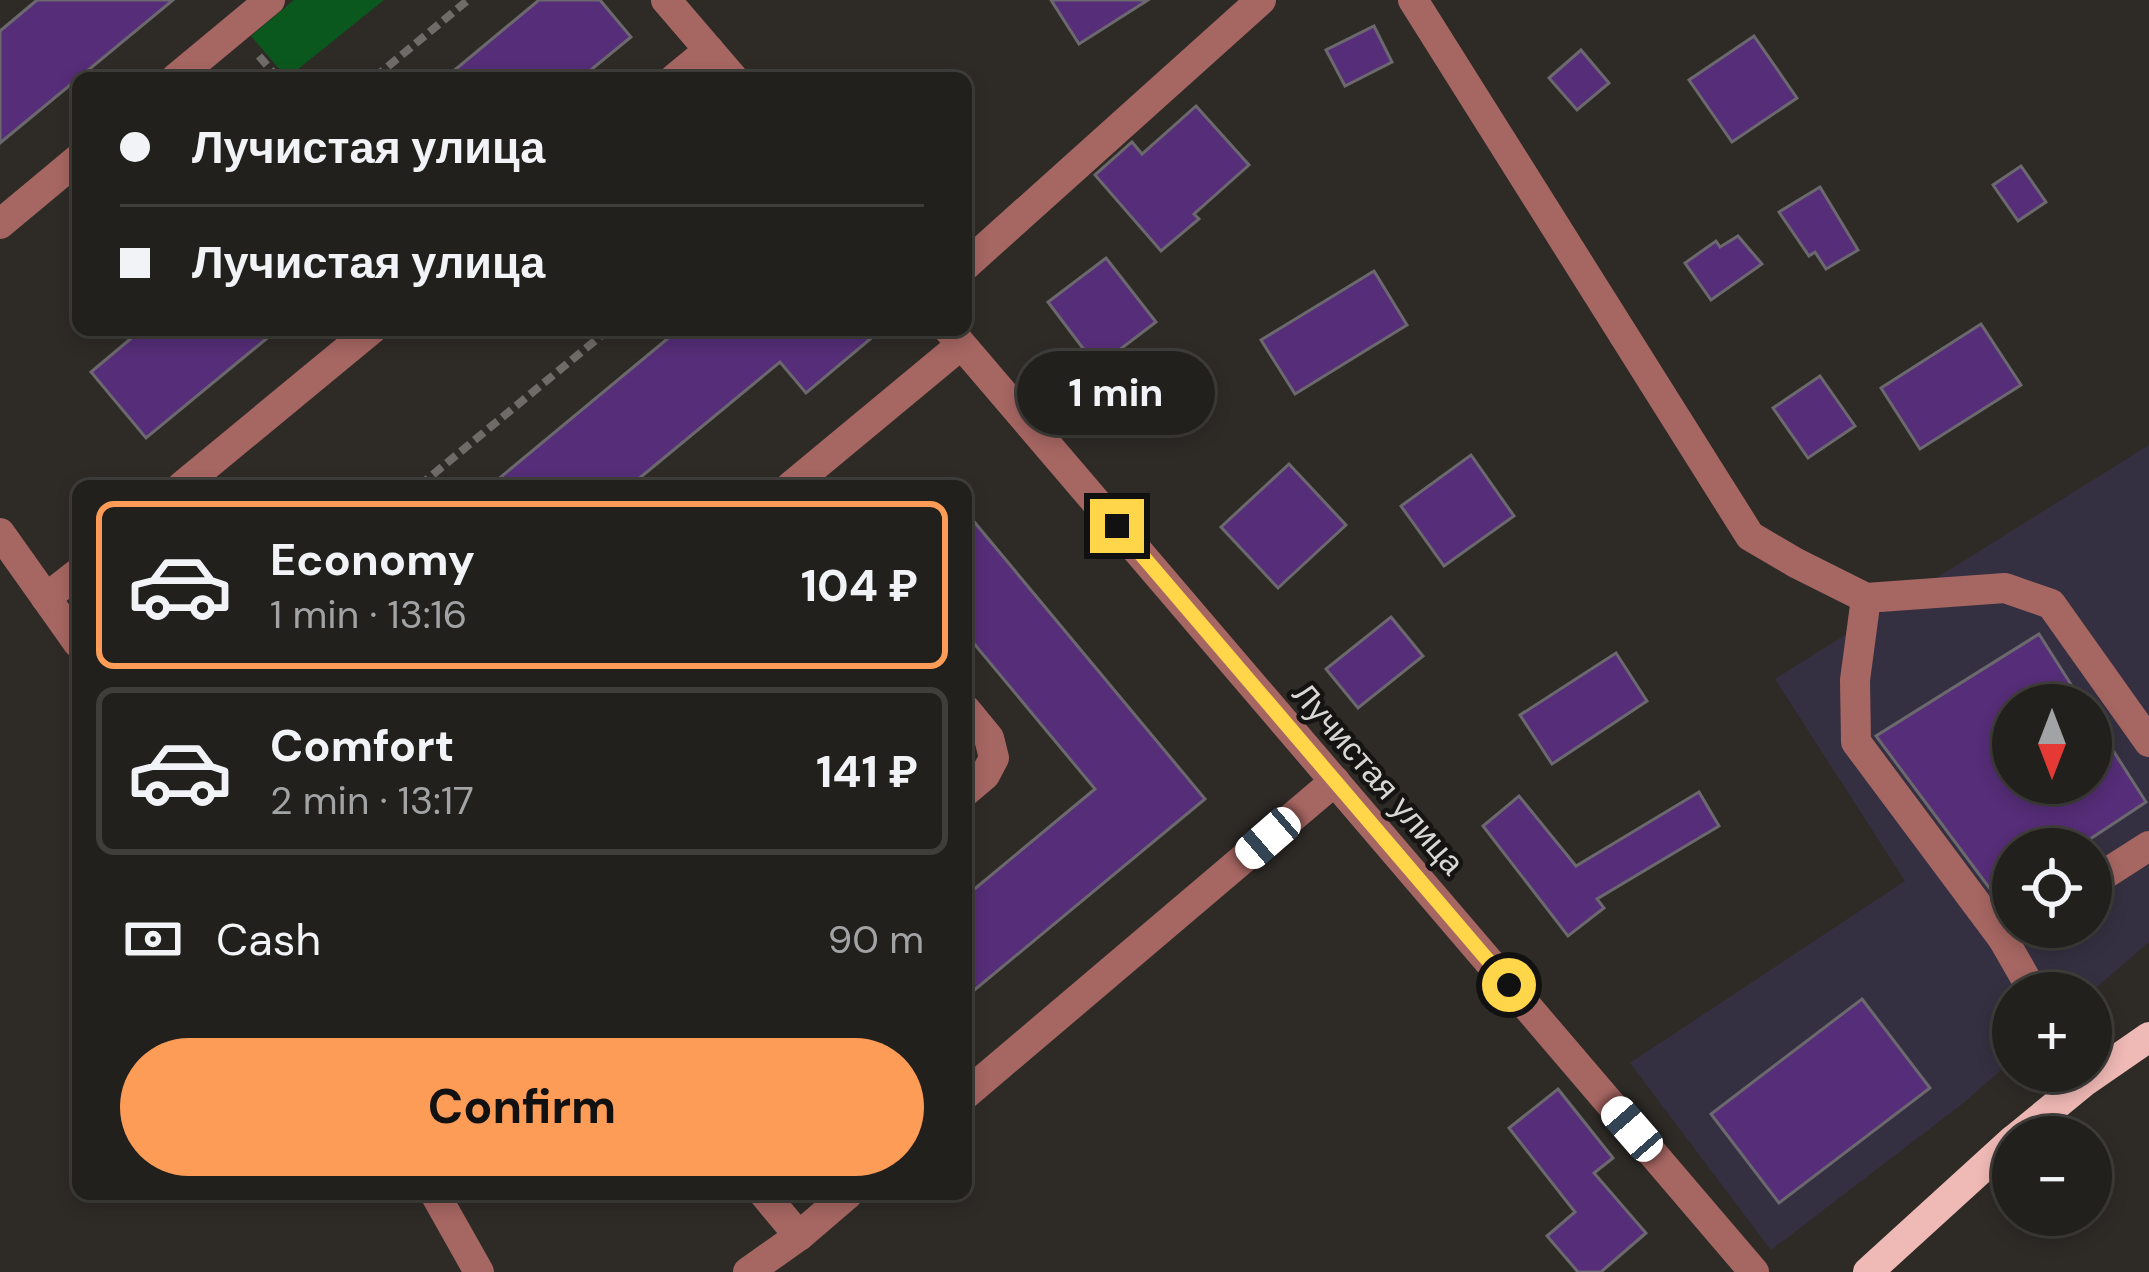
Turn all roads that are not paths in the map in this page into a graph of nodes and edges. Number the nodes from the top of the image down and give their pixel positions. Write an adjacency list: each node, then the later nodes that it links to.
1 (270, 0): 6 (street)
2 (666, 0): 5 (street)
3 (1261, 0): 11 (street)
4 (1413, 0): 19 (street)
5 (709, 50): 7 (street); 8 (street)
6 (183, 72)
7 (683, 72)
8 (728, 72)
9 (72, 164): 10 (street)
10 (0, 224)
11 (972, 260)
12 (364, 336): 14 (street)
13 (955, 337): 15 (street); 23 (street, Лучистая улица)
14 (189, 480)
15 (797, 480)
16 (0, 533): 18 (street)
17 (72, 577): 18 (street)
18 (46, 598): 20 (street)
19 (1866, 598): 22 (street); 27 (street)
20 (72, 635)
21 (972, 717): 24 (street)
22 (2149, 742)
23 (1335, 781): 30 (street); 40 (street, Лучистая улица)
24 (972, 785)
25 (2149, 846): 26 (street)
26 (2112, 870)
27 (1992, 907)
28 (2149, 1036): 29 (main road)
29 (2112, 1058)
30 (972, 1089)
31 (2064, 1092): 32 (main road)
32 (2038, 1116)
33 (1992, 1159): 41 (main road)
34 (438, 1200): 38 (street)
35 (769, 1200): 37 (street)
36 (841, 1200): 37 (street)
37 (799, 1236): 39 (street)
38 (479, 1272)
39 (748, 1272)
40 (1754, 1272)
41 (1868, 1272)

